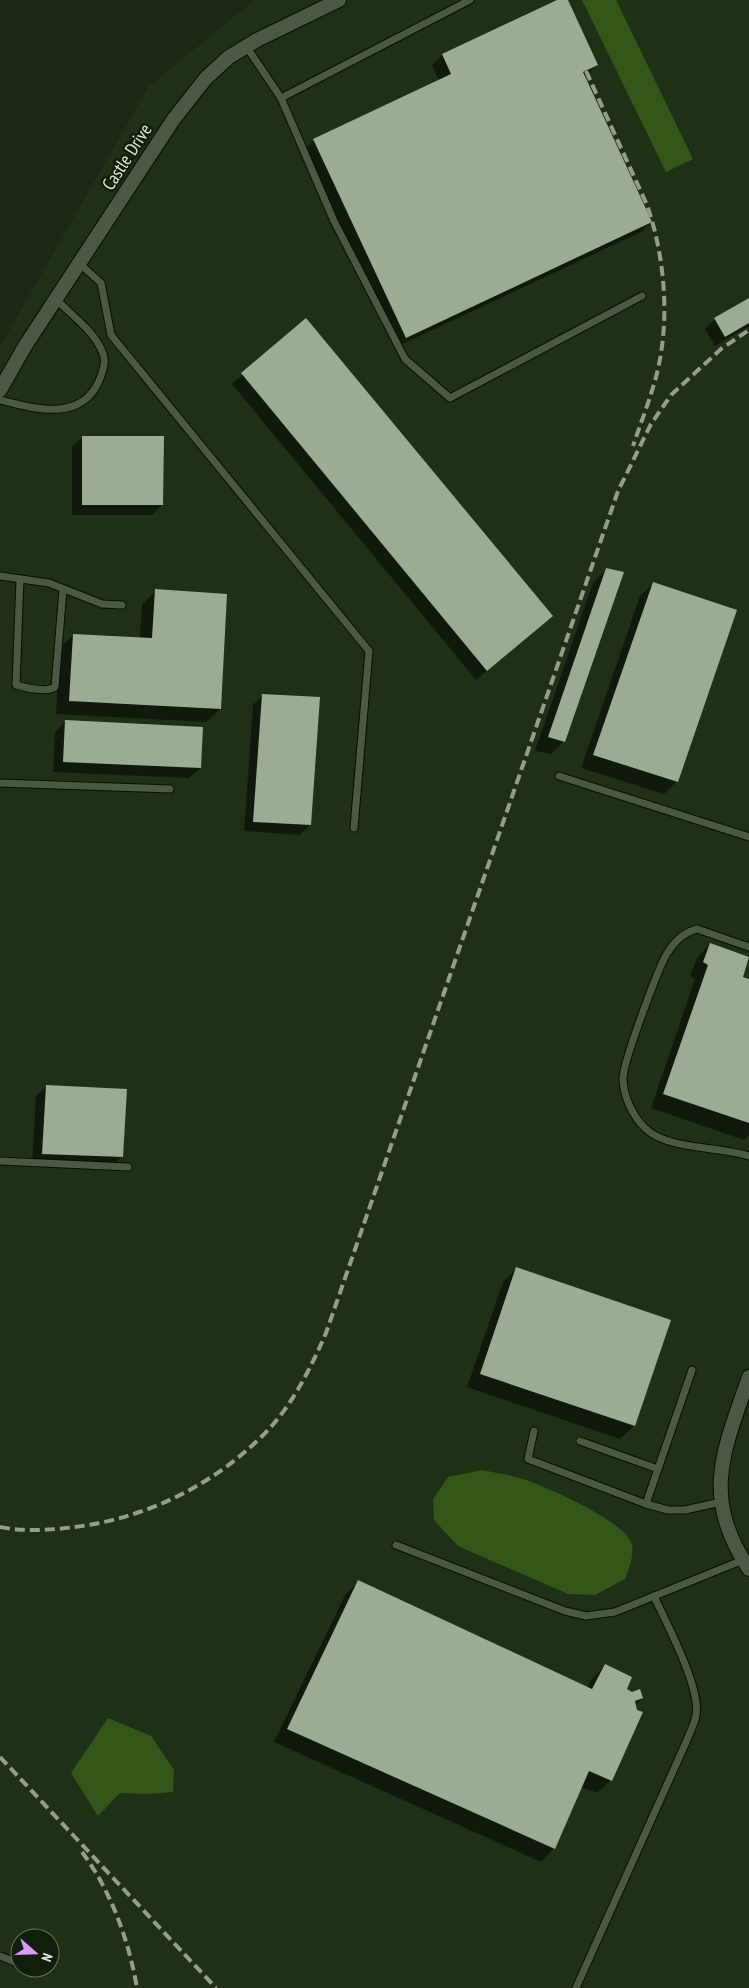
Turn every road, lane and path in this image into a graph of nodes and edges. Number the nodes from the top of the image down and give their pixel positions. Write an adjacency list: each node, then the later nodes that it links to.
1 (339, 0): 3 (street, Castle Drive)
2 (470, 0): 4 (lane)
3 (246, 46): 4 (lane); 5 (street, Castle Drive)
4 (281, 98): 6 (lane)
5 (79, 263): 7 (street, Castle Drive); 17 (lane)
6 (642, 296)
7 (56, 299): 8 (street, Castle Drive); 9 (lane)
8 (0, 390)
9 (0, 400)
10 (0, 576): 11 (lane)
11 (20, 579): 12 (lane); 12 (lane)
12 (63, 588): 13 (lane)
13 (122, 605)
14 (559, 776): 18 (lane)
15 (0, 783): 16 (lane)
16 (170, 789)
17 (354, 828)
18 (749, 837)
19 (749, 947): 20 (lane)
20 (749, 1156)
21 (0, 1161): 22 (lane)
22 (128, 1167)
23 (692, 1370): 27 (lane)
24 (749, 1377): 28 (street)
25 (534, 1431): 29 (lane)
26 (580, 1441): 27 (lane)
27 (658, 1469): 29 (lane)
28 (721, 1502): 29 (lane); 31 (street)
29 (646, 1504)
30 (396, 1545): 32 (lane)
31 (746, 1564): 32 (lane)
32 (654, 1596): 33 (lane)
33 (576, 1988)

